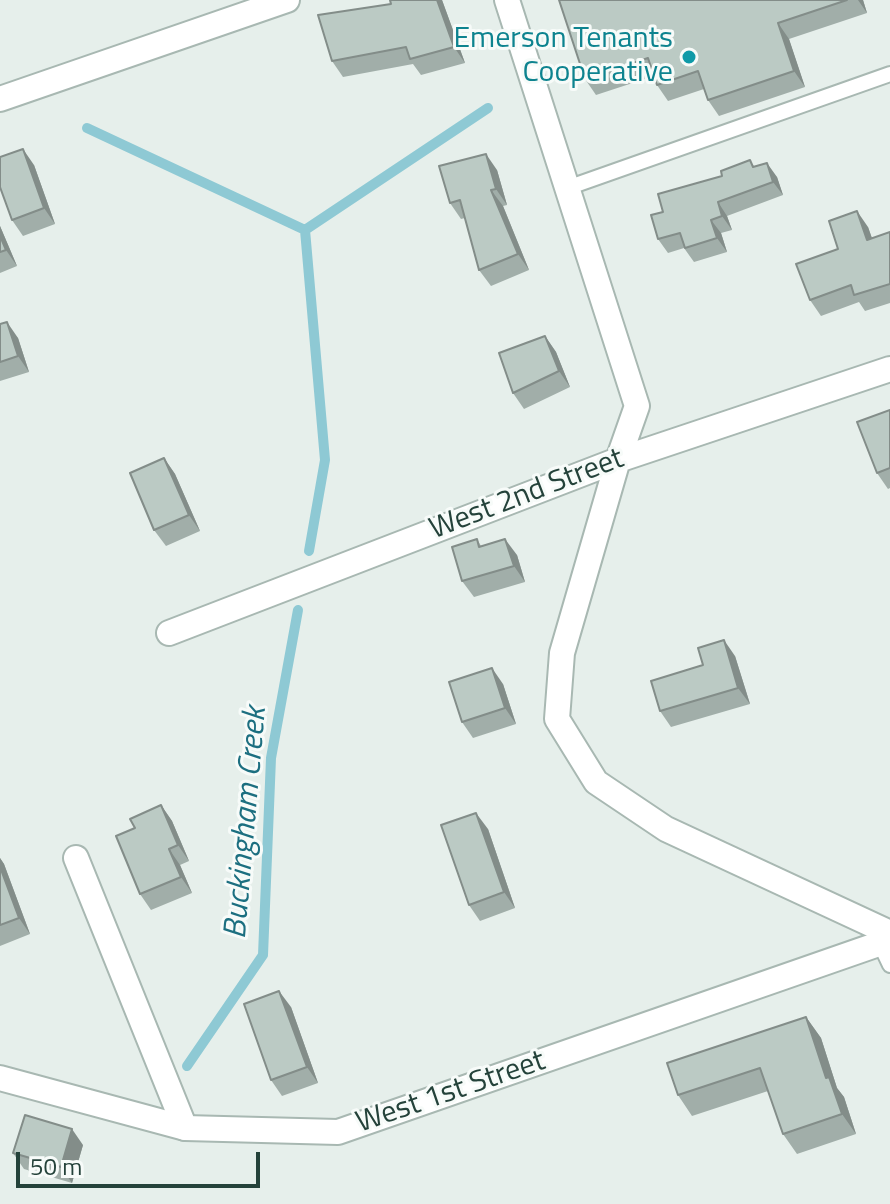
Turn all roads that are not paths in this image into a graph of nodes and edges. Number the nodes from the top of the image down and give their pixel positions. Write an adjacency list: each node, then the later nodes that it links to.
1 (287, 0): 4 (street)
2 (507, 0): 5 (street)
3 (890, 74): 5 (lane)
4 (0, 99)
5 (567, 188): 7 (street)
6 (890, 369): 7 (street, West 2nd Street)
7 (618, 460): 8 (street, West 2nd Street); 10 (street)
8 (169, 633)
9 (76, 858): 12 (street)
10 (887, 946): 12 (street, West 1st Street)
11 (0, 1078): 12 (street, West 1st Street)
12 (185, 1128)

